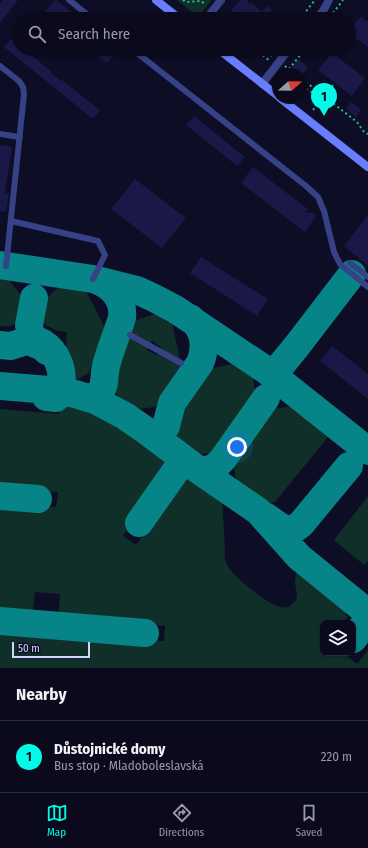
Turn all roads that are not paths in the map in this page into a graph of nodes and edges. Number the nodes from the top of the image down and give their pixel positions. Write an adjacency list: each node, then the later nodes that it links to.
1 (69, 0): 5 (lane)
2 (156, 0): 6 (main road)
3 (221, 0): 7 (street)
4 (329, 0): 8 (street)
5 (84, 12)
6 (171, 12)
7 (211, 12)
8 (322, 12)
9 (141, 56): 24 (lane)
10 (227, 56): 13 (main road)
11 (285, 56): 13 (street)
12 (0, 66): 17 (lane)
13 (262, 84): 14 (main road)
14 (272, 92)
15 (288, 104): 18 (main road)
16 (0, 134): 17 (lane)
17 (20, 137): 19 (lane)
18 (368, 167)
19 (11, 221): 21 (lane); 23 (lane)
20 (350, 262): 22 (lane)
21 (6, 266)
22 (368, 277)
23 (93, 279)
24 (368, 287)
25 (130, 335): 26 (lane)
26 (181, 363)

